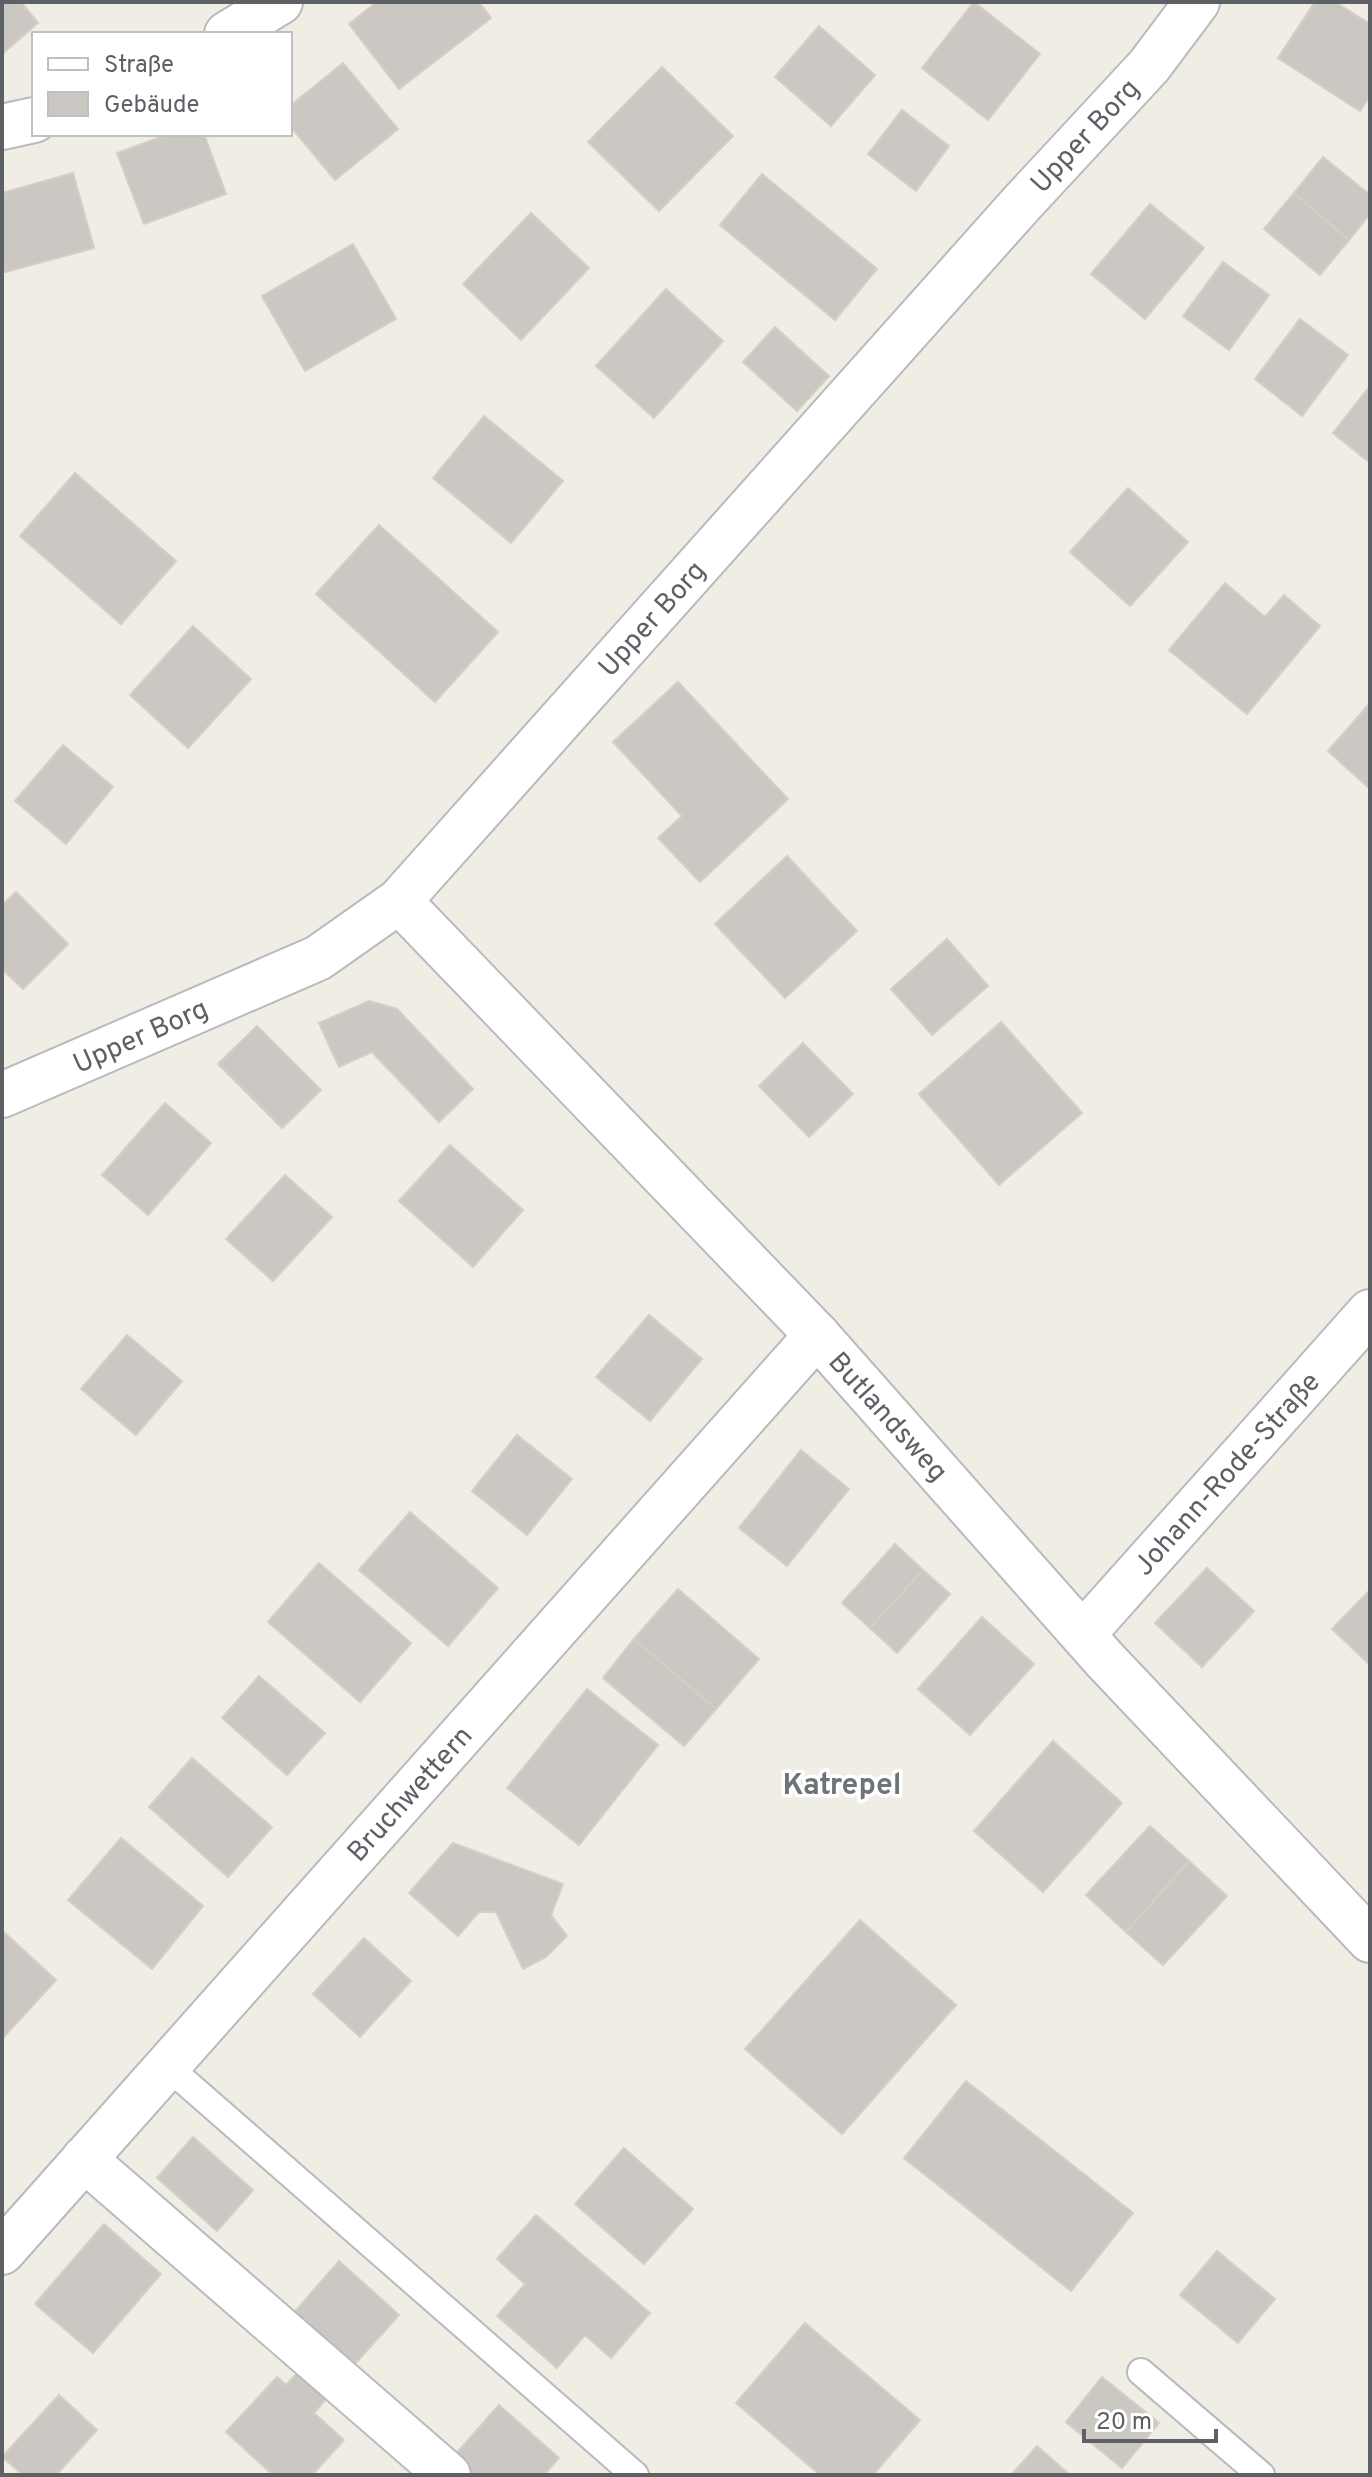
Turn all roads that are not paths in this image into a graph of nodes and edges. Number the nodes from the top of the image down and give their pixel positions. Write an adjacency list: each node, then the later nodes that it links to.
1 (280, 2): 3 (street)
2 (1197, 2): 6 (street, Upper Borg)
3 (230, 32)
4 (32, 120): 5 (street)
5 (2, 127)
6 (399, 901): 7 (street, Upper Borg); 9 (street, Butlandsweg)
7 (2, 1095)
8 (1370, 1312): 10 (street, Johann-Rode-Straße)
9 (817, 1335): 10 (street, Butlandsweg); 12 (street, Bruchwettern)
10 (1083, 1634): 11 (street, Butlandsweg)
11 (1370, 1940)
12 (167, 2066): 13 (street, Bruchwettern); 17 (lane)
13 (84, 2159): 14 (street, Bruchwettern); 16 (street)
14 (2, 2252)
15 (1141, 2372): 18 (lane)
16 (448, 2475)
17 (635, 2475)
18 (1261, 2475)

